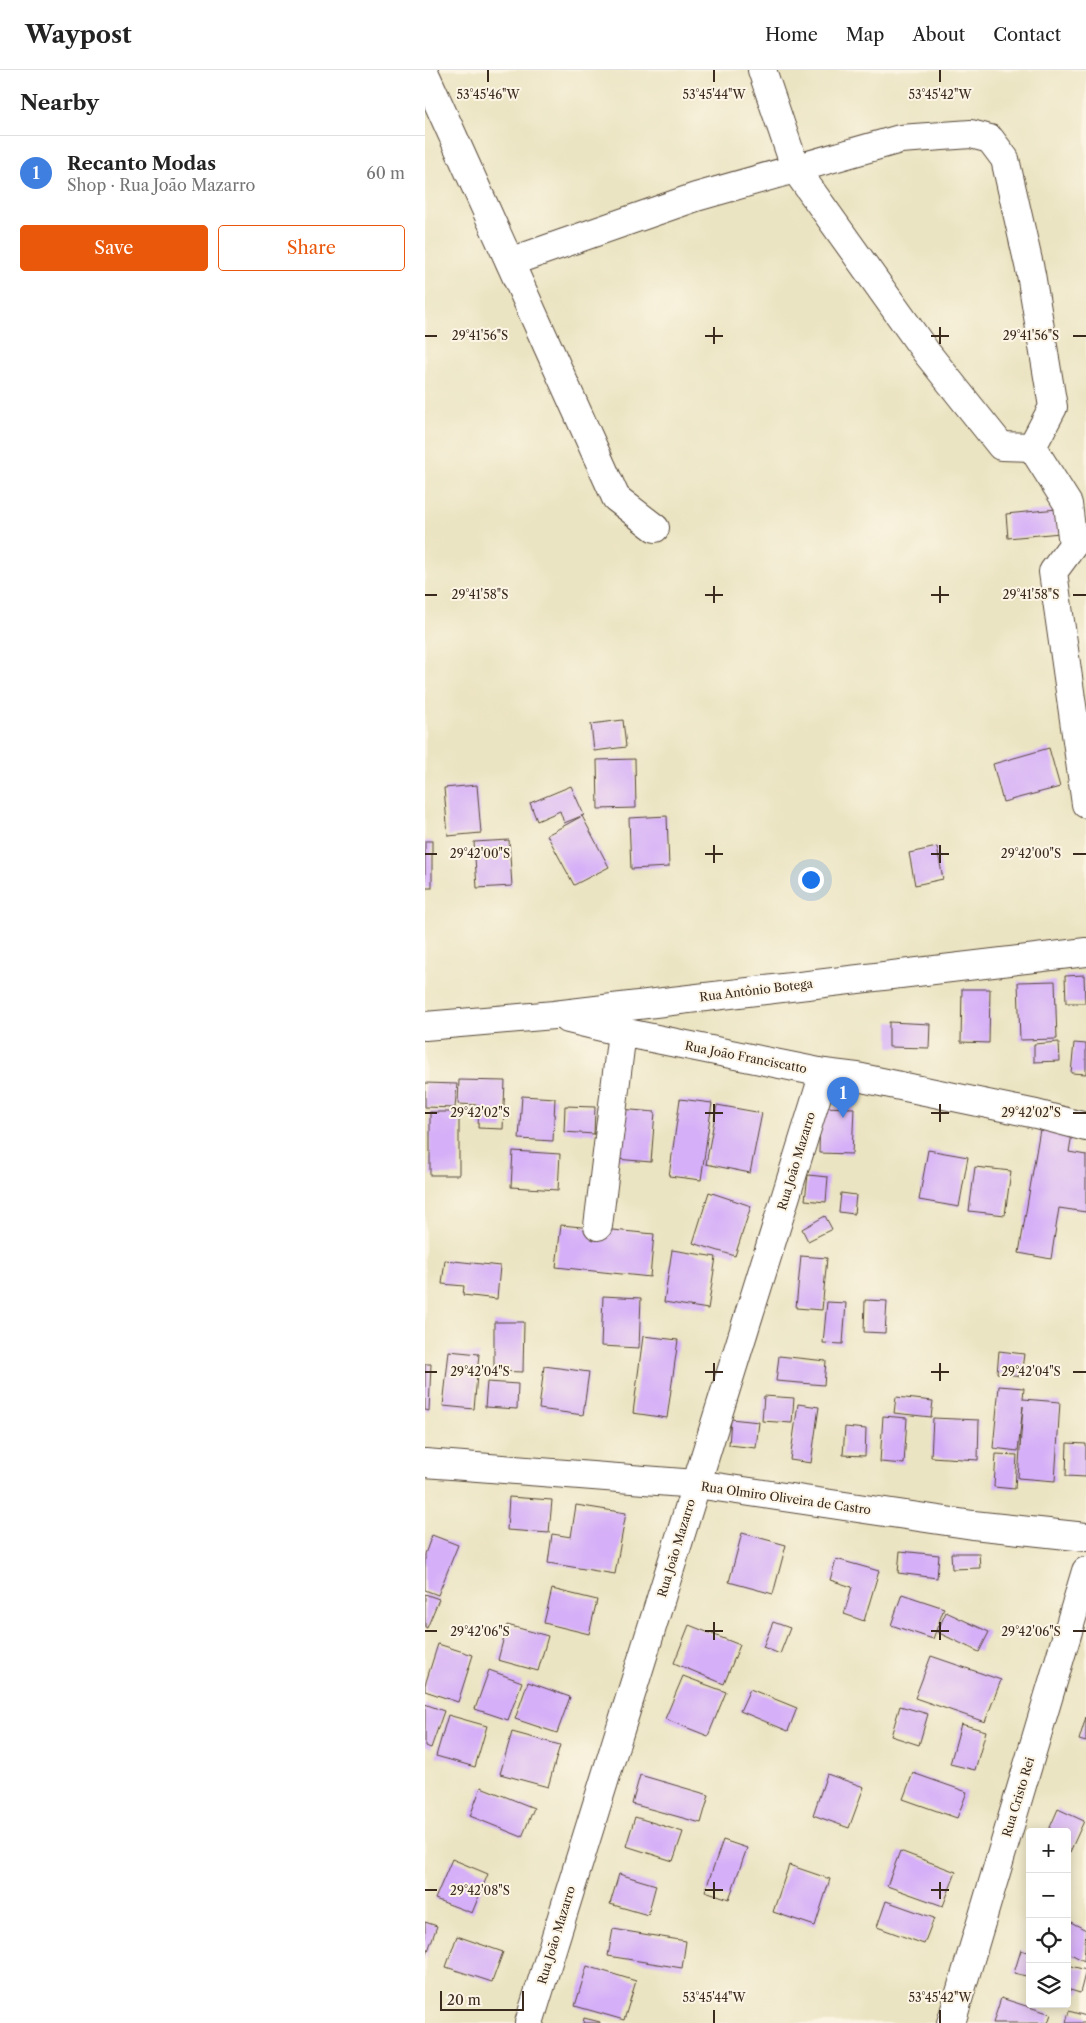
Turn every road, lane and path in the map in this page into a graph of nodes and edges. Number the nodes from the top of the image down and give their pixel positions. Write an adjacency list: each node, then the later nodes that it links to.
1 (762, 70): 3 (street)
2 (425, 74): 4 (street)
3 (796, 170): 4 (street); 5 (street); 5 (street)
4 (510, 262): 6 (street)
5 (1032, 447): 7 (street)
6 (655, 528)
7 (1086, 804)
8 (1086, 952): 9 (street, Rua Antônio Botega)
9 (554, 1015): 10 (street, Rua Antônio Botega); 11 (street, Rua João Franciscatto)
10 (425, 1026)
11 (622, 1032): 12 (street, Rua João Franciscatto); 14 (street)
12 (824, 1073): 13 (street, Rua João Franciscatto); 16 (street, Rua João Mazarro)
13 (1086, 1127)
14 (598, 1226)
15 (425, 1463): 16 (street, Rua Olmiro Oliveira de Castro)
16 (696, 1484): 17 (street, Rua Olmiro Oliveira de Castro); 19 (street, Rua João Mazarro)
17 (1086, 1537)
18 (1086, 1571): 20 (street, Rua Cristo Rei)
19 (529, 2023)
20 (951, 2023)

